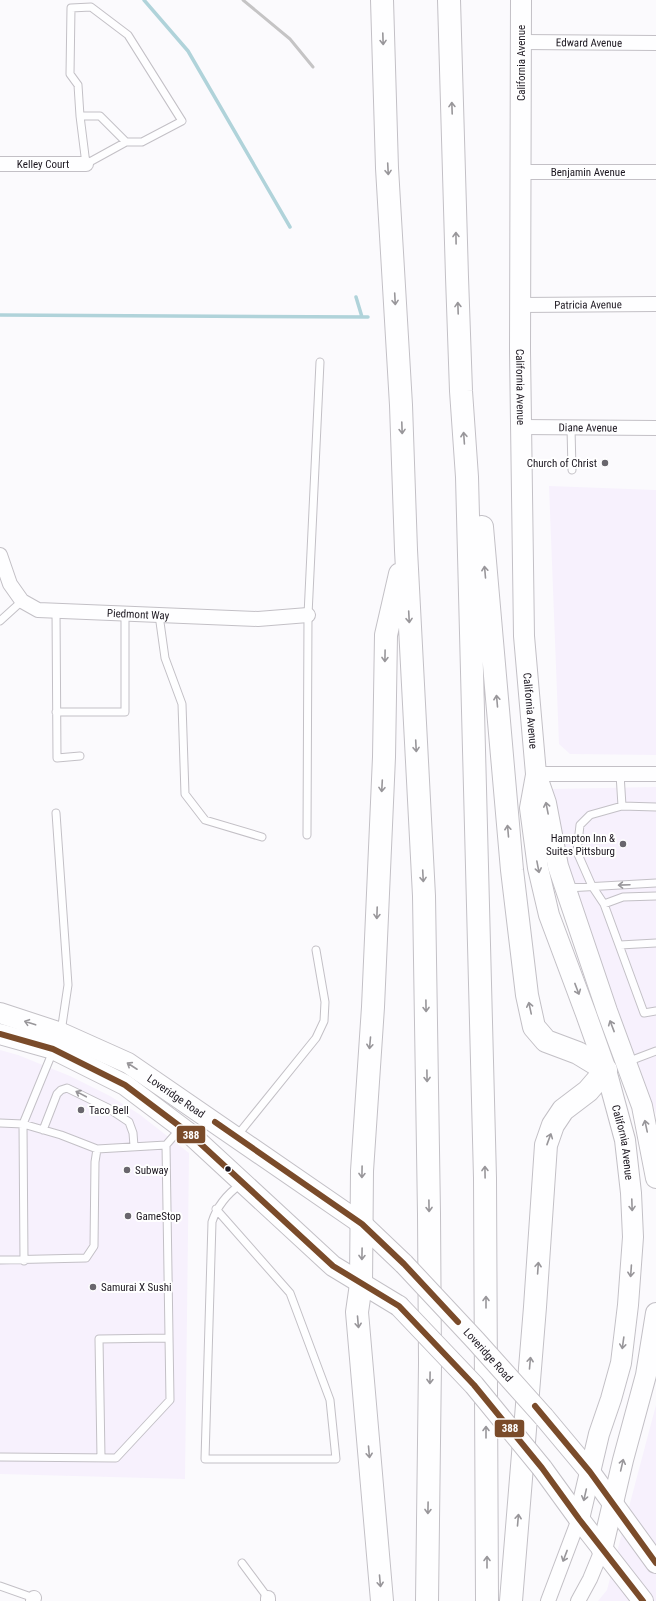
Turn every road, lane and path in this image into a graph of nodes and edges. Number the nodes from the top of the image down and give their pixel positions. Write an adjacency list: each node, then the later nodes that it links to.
1 (382, 0): 20 (highway, one-way to 20)
2 (450, 0): 19 (highway, one-way to 2)
3 (522, 0): 4 (main road, California Avenue)
4 (522, 42): 5 (street, Edward Avenue); 10 (main road, California Avenue)
5 (656, 43)
6 (80, 116): 7 (lane); 7 (lane); 9 (lane)
7 (126, 142): 9 (lane)
8 (0, 164): 9 (street, Kelley Court)
9 (86, 164)
10 (521, 172): 11 (street, Benjamin Avenue); 13 (main road, California Avenue)
11 (656, 172)
12 (656, 304): 13 (street, Patricia Avenue)
13 (521, 305): 15 (main road, California Avenue)
14 (320, 362): 26 (lane)
15 (521, 427): 16 (street, Diane Avenue); 30 (main road, California Avenue)
16 (571, 428): 17 (street, Diane Avenue); 18 (lane)
17 (656, 428)
18 (572, 470)
19 (467, 477): 51 (highway, one-way to 19); 82 (highway, one-way to 19)
20 (406, 550): 63 (highway, one-way to 63); 81 (highway, one-way to 81)
21 (0, 555): 22 (street, Piedmont Way)
22 (22, 601): 23 (street, Piedmont Way); 27 (lane)
23 (56, 610): 24 (street, Piedmont Way); 28 (lane)
24 (126, 613): 25 (street, Piedmont Way); 28 (lane)
25 (159, 615): 26 (street, Piedmont Way); 37 (lane)
26 (308, 615): 36 (lane)
27 (0, 621)
28 (56, 712): 29 (lane)
29 (80, 756)
30 (536, 774): 31 (street); 40 (main road, California Avenue, one-way to 30); 51 (main road, California Avenue, one-way to 51)
31 (620, 774): 32 (street); 33 (lane)
32 (656, 774)
33 (622, 806): 34 (lane); 39 (lane)
34 (656, 807)
35 (56, 813): 49 (lane)
36 (307, 834)
37 (262, 837)
38 (656, 883): 39 (lane, one-way to 39)
39 (592, 886): 40 (lane); 42 (lane)
40 (565, 888): 51 (main road, California Avenue, one-way to 40)
41 (656, 896): 42 (lane)
42 (604, 904): 44 (lane)
43 (656, 943): 44 (lane)
44 (620, 945): 46 (lane)
45 (316, 950): 56 (lane)
46 (656, 1011)
47 (0, 1013): 49 (main road, Loveridge Road, one-way to 47)
48 (0, 1034): 49 (main road, Loveridge Road)
49 (57, 1041): 53 (lane); 54 (main road, Loveridge Road); 56 (main road, Loveridge Road, one-way to 49)
50 (656, 1051): 51 (lane)
51 (616, 1066): 60 (main road, California Avenue, one-way to 51); 71 (main road, California Avenue, one-way to 71); 83 (highway, one-way to 51)
52 (0, 1123): 53 (lane)
53 (23, 1124): 55 (lane); 65 (lane)
54 (182, 1127): 57 (lane); 61 (main road, Loveridge Road)
55 (43, 1130): 58 (lane, one-way to 55); 59 (lane)
56 (236, 1137): 63 (main road, Loveridge Road)
57 (166, 1145): 58 (lane); 68 (lane)
58 (134, 1146): 59 (lane)
59 (97, 1149): 65 (lane)
60 (656, 1178)
61 (243, 1183): 62 (lane); 66 (main road, Loveridge Road)
62 (216, 1209): 62 (lane)
63 (362, 1224): 66 (highway, one-way to 66); 71 (main road, Loveridge Road, bridge)
64 (0, 1260): 65 (lane)
65 (24, 1261)
66 (361, 1284): 73 (main road, Loveridge Road, bridge); 80 (highway, one-way to 80)
67 (656, 1313): 72 (main road, one-way to 67)
68 (168, 1338): 70 (lane); 70 (lane)
69 (0, 1457): 70 (lane)
70 (101, 1458)
71 (590, 1472): 72 (main road, Loveridge Road); 73 (main road, California Avenue, one-way to 73)
72 (613, 1503): 74 (main road); 76 (main road, Loveridge Road)
73 (579, 1519): 74 (main road, Loveridge Road); 84 (street, one-way to 84)
74 (602, 1550): 85 (street); 86 (main road, Loveridge Road)
75 (242, 1563): 79 (lane)
76 (656, 1563)
77 (0, 1586): 78 (lane)
78 (34, 1599)
79 (266, 1600)
80 (382, 1601)
81 (427, 1601)
82 (487, 1601)
83 (511, 1601)
84 (548, 1601)
85 (578, 1601)
86 (643, 1601)

